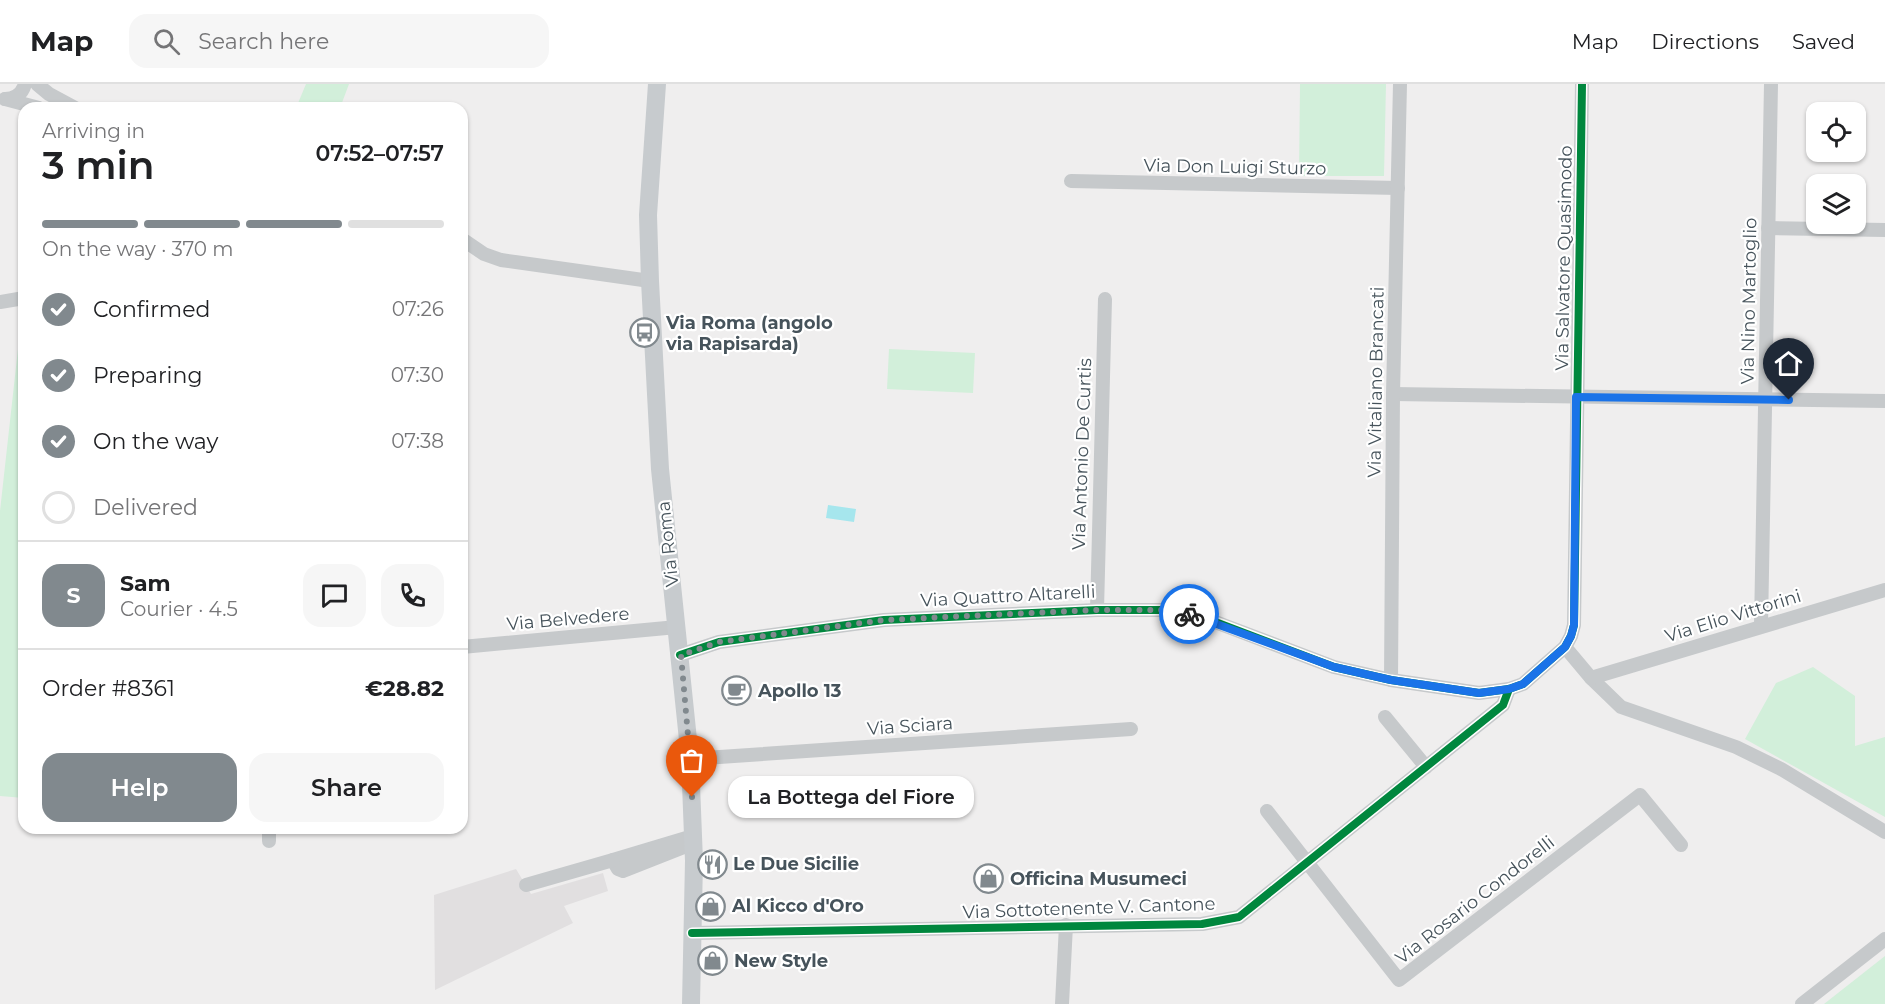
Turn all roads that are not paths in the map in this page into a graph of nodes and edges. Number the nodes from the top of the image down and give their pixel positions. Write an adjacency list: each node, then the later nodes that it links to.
1 (25, 84): 7 (street)
2 (37, 84): 9 (street)
3 (657, 84): 15 (main road, Via Roma)
4 (1400, 84): 11 (street, Via Vitaliano Brancati)
5 (1582, 84): 20 (street, Via Salvatore Quasimodo)
6 (1771, 84): 12 (street, Via Nino Martoglio)
7 (3, 98): 8 (street)
8 (18, 102)
9 (64, 102)
10 (1071, 181): 11 (street, Via Don Luigi Sturzo)
11 (1398, 188): 19 (street, Via Vitaliano Brancati)
12 (1768, 228): 13 (street); 21 (street, Via Nino Martoglio)
13 (1885, 230)
14 (468, 243): 15 (street)
15 (650, 281): 26 (main road, Via Roma)
16 (1105, 298): 24 (street, Via Antonio De Curtis)
17 (18, 299): 18 (street)
18 (0, 302)
19 (1393, 394): 20 (street); 31 (street, Via Vitaliano Brancati)
20 (1576, 397): 21 (street); 28 (street, Via Salvatore Quasimodo)
21 (1765, 400): 22 (street); 25 (street, Via Nino Martoglio)
22 (1885, 401)
23 (1885, 590): 25 (street, Via Elio Vittorini)
24 (1096, 610): 29 (street, Via Quattro Altarelli); 31 (street, Via Quattro Altarelli)
25 (1761, 626): 30 (street, Via Elio Vittorini)
26 (677, 627): 27 (street, Via Belvedere); 29 (main road, Via Roma)
27 (468, 646)
28 (1565, 647): 30 (street); 32 (street, Via Quattro Altarelli)
29 (681, 655): 35 (main road, Via Roma)
30 (1591, 678): 38 (street)
31 (1391, 680): 32 (street, Via Quattro Altarelli)
32 (1509, 689): 36 (street, Via Sottotenente V. Cantone)
33 (1384, 717): 36 (street)
34 (1131, 729): 35 (street, Via Sciara)
35 (690, 759): 39 (main road, Via Roma)
36 (1426, 767): 41 (street, Via Sottotenente V. Cantone)
37 (1267, 811): 41 (street)
38 (1885, 832)
39 (693, 839): 42 (street); 44 (main road, Via Roma)
40 (1682, 845): 41 (street, Via Rosario Condorelli)
41 (1308, 862): 43 (street, Via Sottotenente V. Cantone)
42 (526, 885)
43 (1066, 925): 44 (street, Via Sottotenente V. Cantone); 47 (street)
44 (692, 933): 46 (main road, Via Roma)
45 (1885, 939): 48 (street)
46 (691, 1004)
47 (1062, 1004)
48 (1802, 1004)

